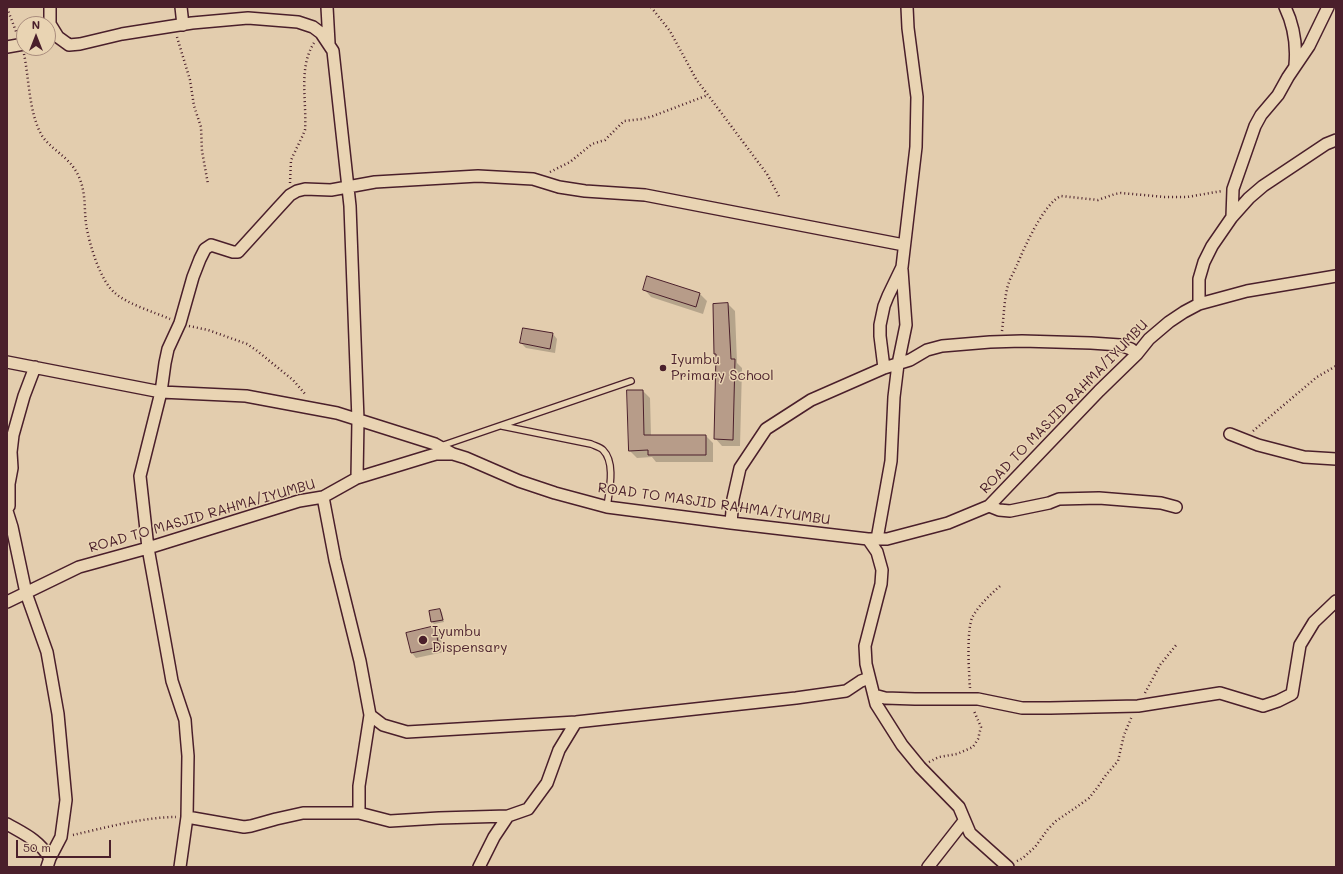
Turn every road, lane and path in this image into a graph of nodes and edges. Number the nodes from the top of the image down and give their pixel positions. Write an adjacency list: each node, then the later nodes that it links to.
1 (181, 7): 9 (street)
2 (327, 7): 13 (street)
3 (651, 7): 16 (path)
4 (907, 7): 25 (street)
5 (1286, 7): 15 (street)
6 (1328, 7): 15 (street)
7 (7, 8): 8 (path)
8 (8, 15): 10 (path)
9 (178, 26): 11 (street); 12 (street); 19 (path)
10 (16, 32)
11 (321, 33): 13 (street); 22 (path)
12 (56, 36)
13 (329, 44): 20 (street)
14 (24, 56): 29 (path)
15 (1294, 67): 21 (street)
16 (708, 95): 18 (path); 23 (path)
17 (1336, 140): 24 (street)
18 (533, 179): 20 (street); 25 (street)
19 (208, 184)
20 (349, 187): 22 (street); 40 (street)
21 (1233, 189): 24 (street); 30 (path)
22 (290, 195): 29 (street)
23 (780, 198)
24 (1232, 217): 28 (street)
25 (904, 245): 26 (street)
26 (902, 267): 33 (street); 36 (street)
27 (1336, 276): 28 (street, ROAD TO MASJID RAHMA/IYUMBU)
28 (1199, 304): 31 (street, ROAD TO MASJID RAHMA/IYUMBU)
29 (180, 323): 38 (street); 39 (path)
30 (1000, 341): 31 (street); 33 (street)
31 (1138, 354): 49 (street, ROAD TO MASJID RAHMA/IYUMBU)
32 (7, 362): 35 (street)
33 (898, 364): 36 (street); 54 (street)
34 (1336, 366): 43 (path)
35 (35, 368): 38 (street); 52 (street)
36 (884, 368): 53 (street)
37 (631, 382): 41 (lane)
38 (161, 392): 39 (street); 55 (street)
39 (308, 408): 40 (street)
40 (358, 420): 44 (street); 47 (street)
41 (502, 426): 44 (lane); 51 (lane)
42 (1230, 434): 43 (street)
43 (1242, 438): 46 (street)
44 (441, 446): 45 (street)
45 (453, 454): 47 (street, ROAD TO MASJID RAHMA/IYUMBU); 51 (street, ROAD TO MASJID RAHMA/IYUMBU)
46 (1336, 459)
47 (357, 478): 48 (street, ROAD TO MASJID RAHMA/IYUMBU)
48 (323, 497): 55 (street, ROAD TO MASJID RAHMA/IYUMBU); 63 (street)
49 (990, 506): 50 (street); 54 (street, ROAD TO MASJID RAHMA/IYUMBU)
50 (1176, 506)
51 (607, 507): 53 (street, ROAD TO MASJID RAHMA/IYUMBU)
52 (7, 510): 56 (street)
53 (731, 523): 54 (street, ROAD TO MASJID RAHMA/IYUMBU)
54 (873, 539): 60 (street)
55 (148, 548): 56 (street, ROAD TO MASJID RAHMA/IYUMBU); 67 (street)
56 (26, 593): 58 (street, ROAD TO MASJID RAHMA/IYUMBU); 70 (street)
57 (1336, 601): 62 (street)
58 (7, 602)
59 (1177, 644): 62 (path)
60 (869, 678): 61 (street); 64 (street)
61 (874, 695): 62 (street); 68 (street)
62 (1138, 706): 72 (path)
63 (370, 715): 64 (street); 65 (street)
64 (576, 722): 66 (street)
65 (359, 813): 66 (street); 67 (street)
66 (508, 816): 74 (street)
67 (186, 817): 70 (path); 73 (street)
68 (964, 820): 72 (street); 75 (street)
69 (7, 824): 71 (street)
70 (61, 837): 71 (street)
71 (48, 862)
72 (1008, 866)
73 (180, 867)
74 (479, 867)
75 (928, 867)

